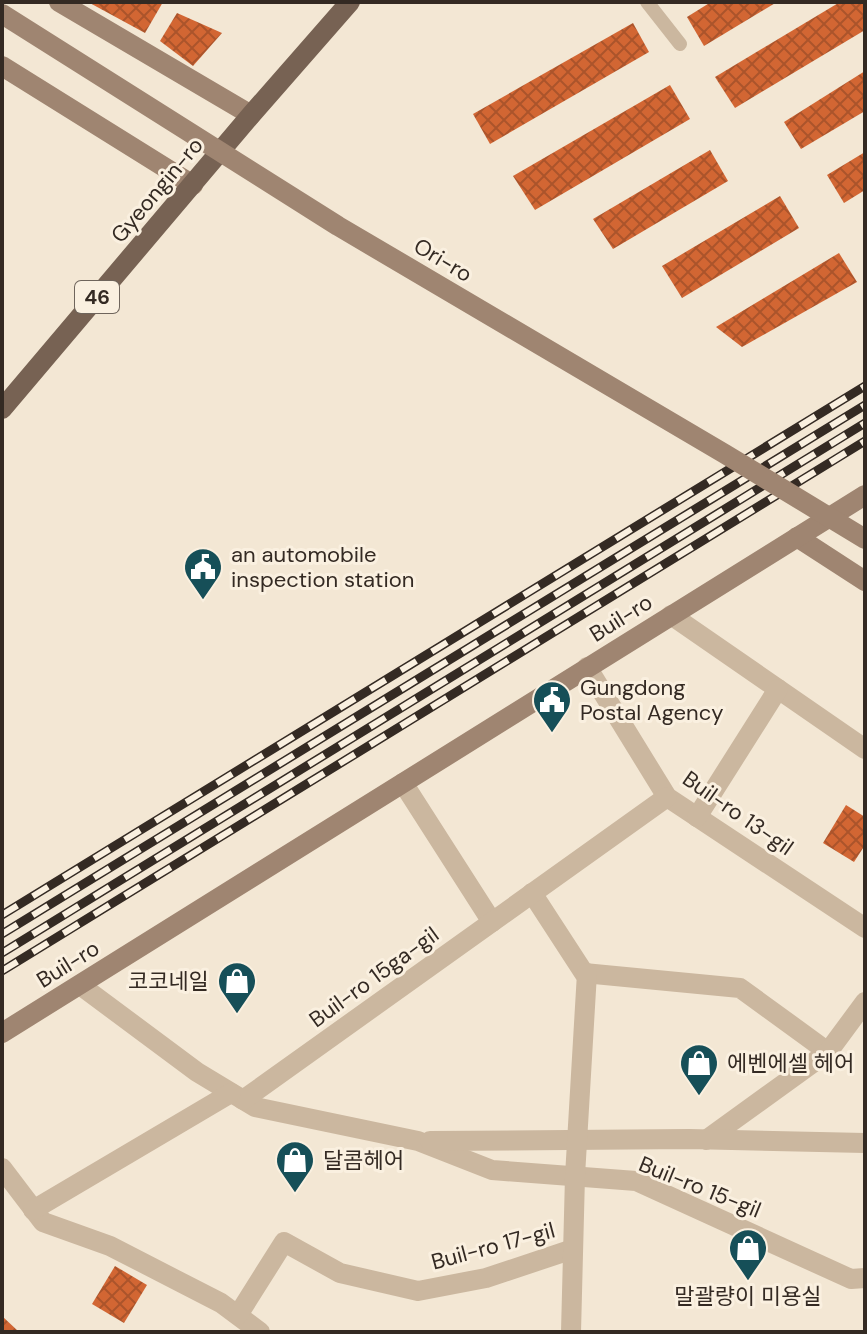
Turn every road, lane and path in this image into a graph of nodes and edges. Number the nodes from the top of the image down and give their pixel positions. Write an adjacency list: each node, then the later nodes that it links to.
1 (59, 2): 7 (main road)
2 (350, 2): 7 (main road, Gyeongin-ro / 46)
3 (647, 2): 5 (lane)
4 (2, 14): 12 (main road, Ori-ro, bridge)
5 (680, 44)
6 (2, 66): 8 (main road)
7 (251, 115): 8 (main road, Gyeongin-ro / 46)
8 (193, 185): 9 (main road, Gyeongin-ro / 46)
9 (2, 409)
10 (865, 495): 11 (main road, Buil-ro)
11 (797, 537): 13 (main road); 14 (main road, Buil-ro)
12 (865, 539)
13 (865, 581)
14 (671, 615): 15 (main road, Buil-ro); 16 (street)
15 (587, 667): 18 (main road, Buil-ro); 19 (street, Buil-ro 13-gil)
16 (778, 689): 17 (street); 20 (street)
17 (865, 749)
18 (403, 783): 22 (street); 25 (main road, Buil-ro)
19 (667, 797): 20 (street, Buil-ro 13-gil); 21 (street, Buil-ro 15ga-gil)
20 (697, 817): 23 (street, Buil-ro 13-gil)
21 (532, 893): 22 (street, Buil-ro 15ga-gil); 24 (street)
22 (492, 922): 29 (street, Buil-ro 15ga-gil)
23 (865, 928)
24 (587, 973): 28 (street); 30 (street)
25 (80, 985): 27 (main road, Buil-ro); 29 (street, Buil-ro 15-gil)
26 (865, 1002): 28 (street, Buil-ro 15-gil)
27 (2, 1033)
28 (828, 1052): 31 (street, Buil-ro 15-gil)
29 (237, 1097): 32 (street, Buil-ro 15-gil); 36 (street)
30 (577, 1140): 31 (street, Buil-ro 15-gil); 32 (street, Buil-ro 15-gil); 35 (street)
31 (706, 1140): 33 (street, Buil-ro 15-gil)
32 (418, 1141): 35 (street, Buil-ro 15-gil)
33 (865, 1143)
34 (2, 1168): 36 (street)
35 (575, 1176): 37 (street); 38 (street, Buil-ro 15-gil)
36 (33, 1210): 39 (street)
37 (573, 1249): 39 (street, Buil-ro 17-gil); 41 (street)
38 (865, 1278)
39 (238, 1315): 40 (street)
40 (260, 1332)
41 (571, 1332)

